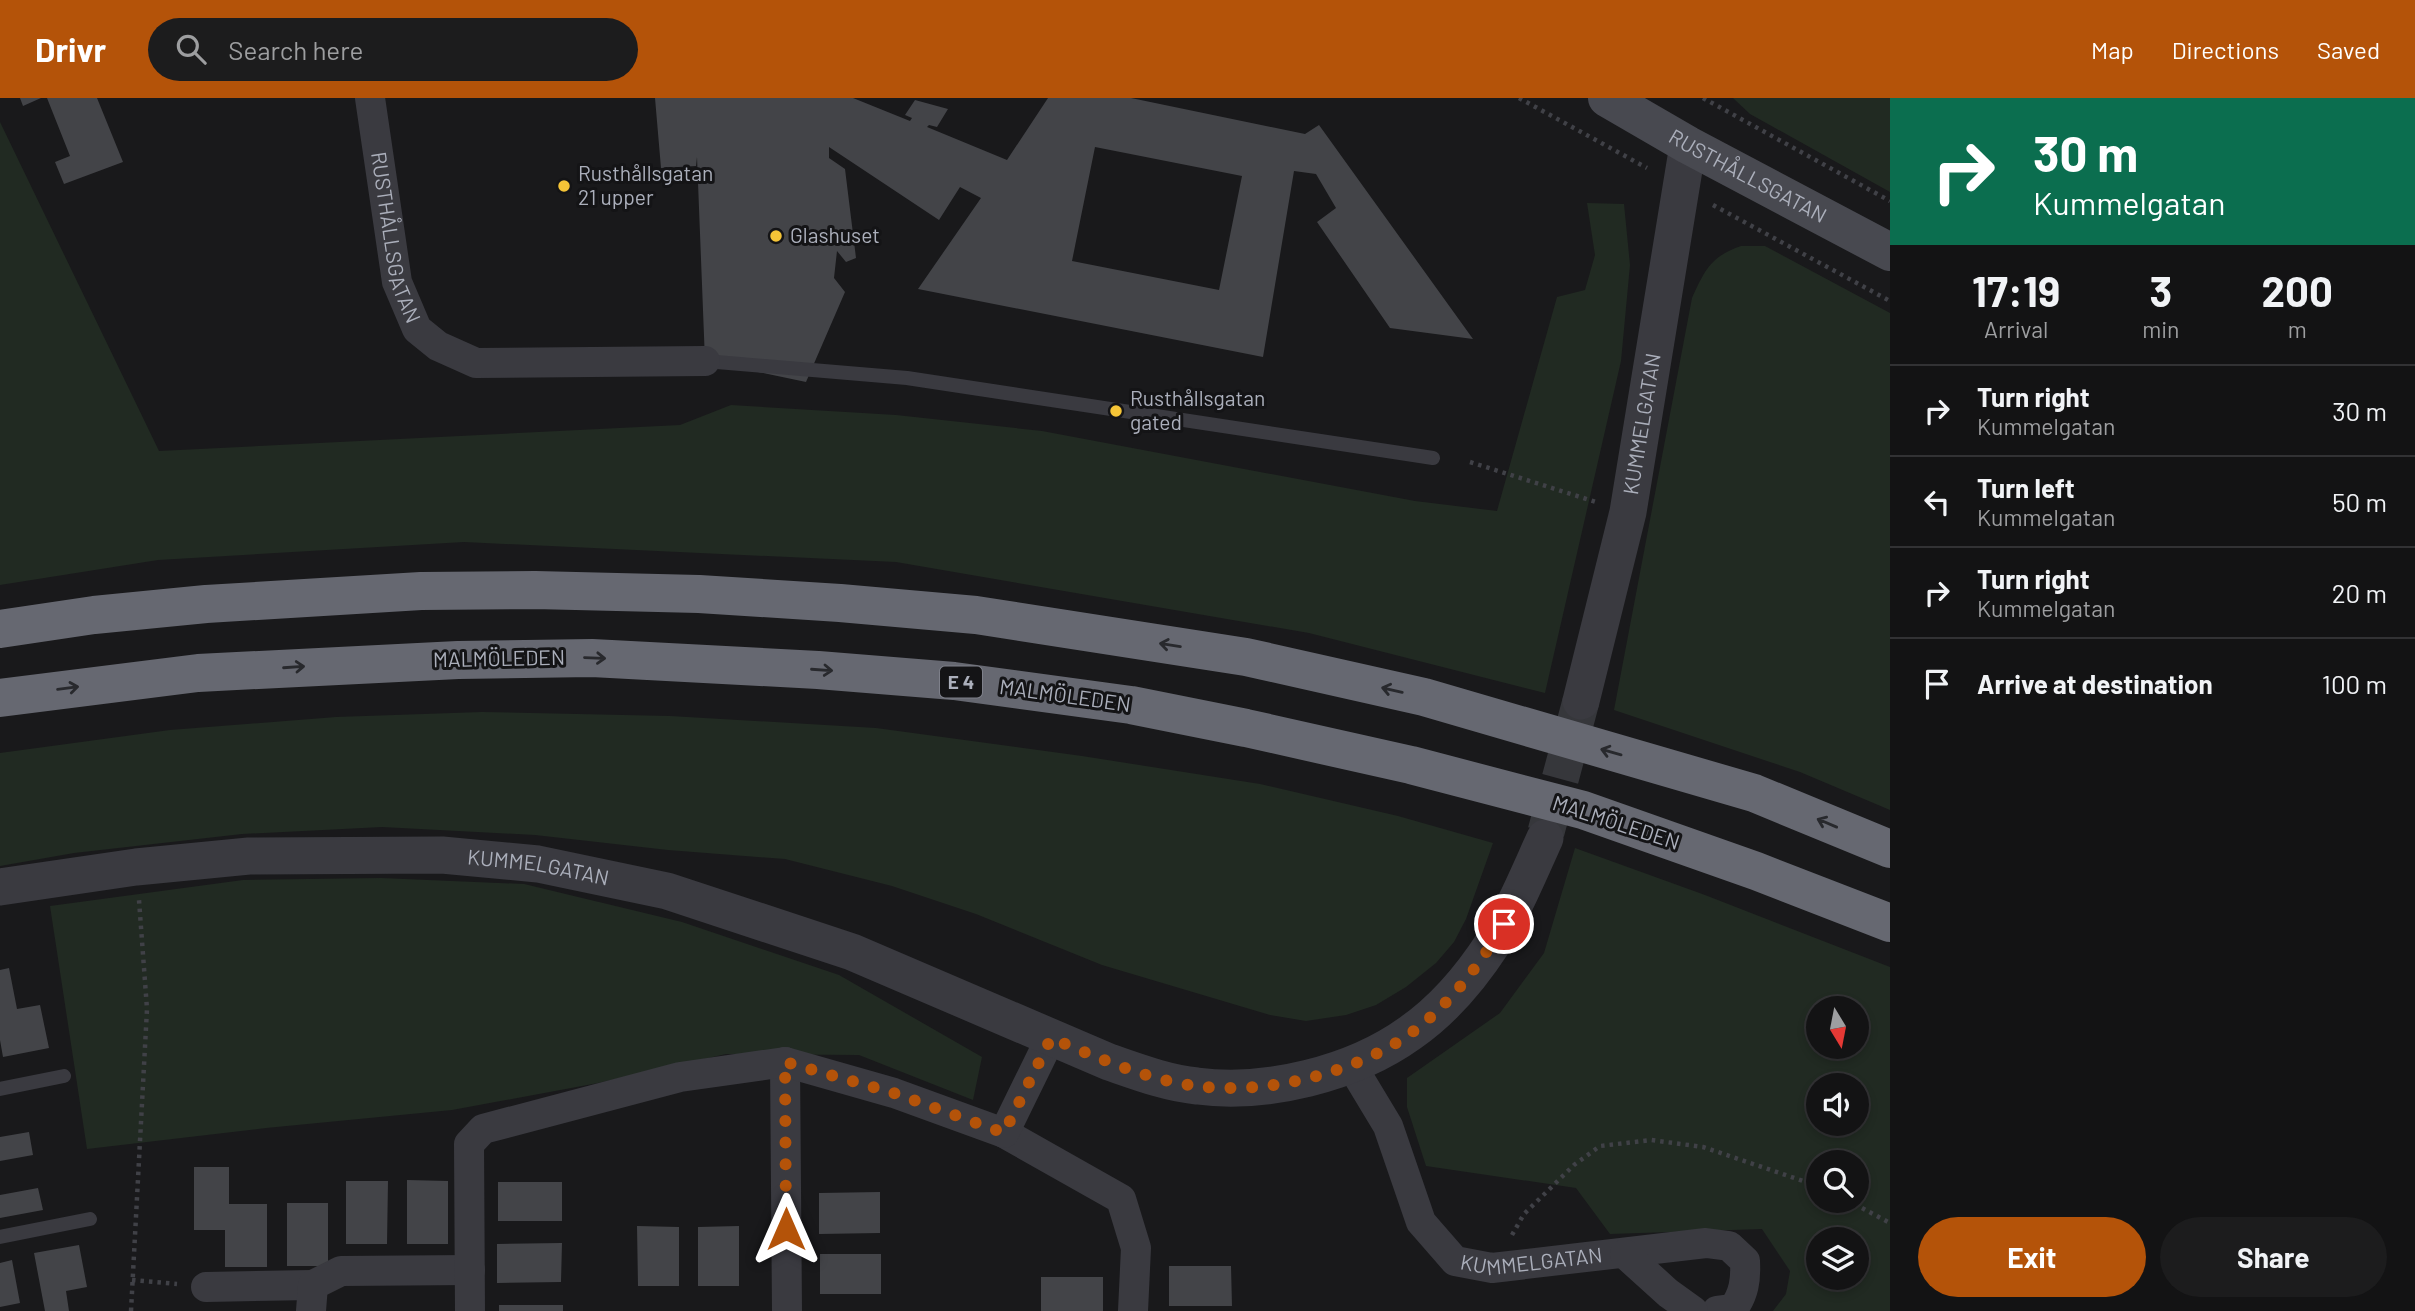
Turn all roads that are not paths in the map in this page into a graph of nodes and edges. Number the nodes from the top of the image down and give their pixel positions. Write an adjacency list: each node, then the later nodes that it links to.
1 (370, 98): 5 (street, RUSTHÅLLSGATAN)
2 (1607, 98): 3 (main road, RUSTHÅLLSGATAN)
3 (1688, 145): 4 (main road, RUSTHÅLLSGATAN); 9 (street, KUMMELGATAN)
4 (1890, 252)
5 (705, 361): 6 (lane)
6 (1433, 458)
7 (0, 629): 11 (highway, one-way to 7)
8 (0, 698): 13 (highway, MALMÖLEDEN / E 4, one-way to 13)
9 (1581, 701)
10 (1545, 838): 16 (street, KUMMELGATAN)
11 (1890, 849)
12 (0, 887): 14 (street, KUMMELGATAN)
13 (1890, 923)
14 (1051, 1038): 16 (street, KUMMELGATAN); 19 (street)
15 (785, 1062): 19 (street); 23 (street); 27 (street)
16 (1350, 1063): 22 (street, KUMMELGATAN)
17 (64, 1076): 18 (lane)
18 (0, 1090)
19 (1004, 1133): 28 (street)
20 (90, 1219): 21 (lane)
21 (0, 1237)
22 (1625, 1254): 29 (street, KUMMELGATAN); 30 (street, KUMMELGATAN)
23 (470, 1270): 25 (street); 26 (street)
24 (206, 1287): 25 (street)
25 (312, 1298)
26 (470, 1311)
27 (787, 1311)
28 (1133, 1311)
29 (1693, 1311)
30 (1717, 1311)

